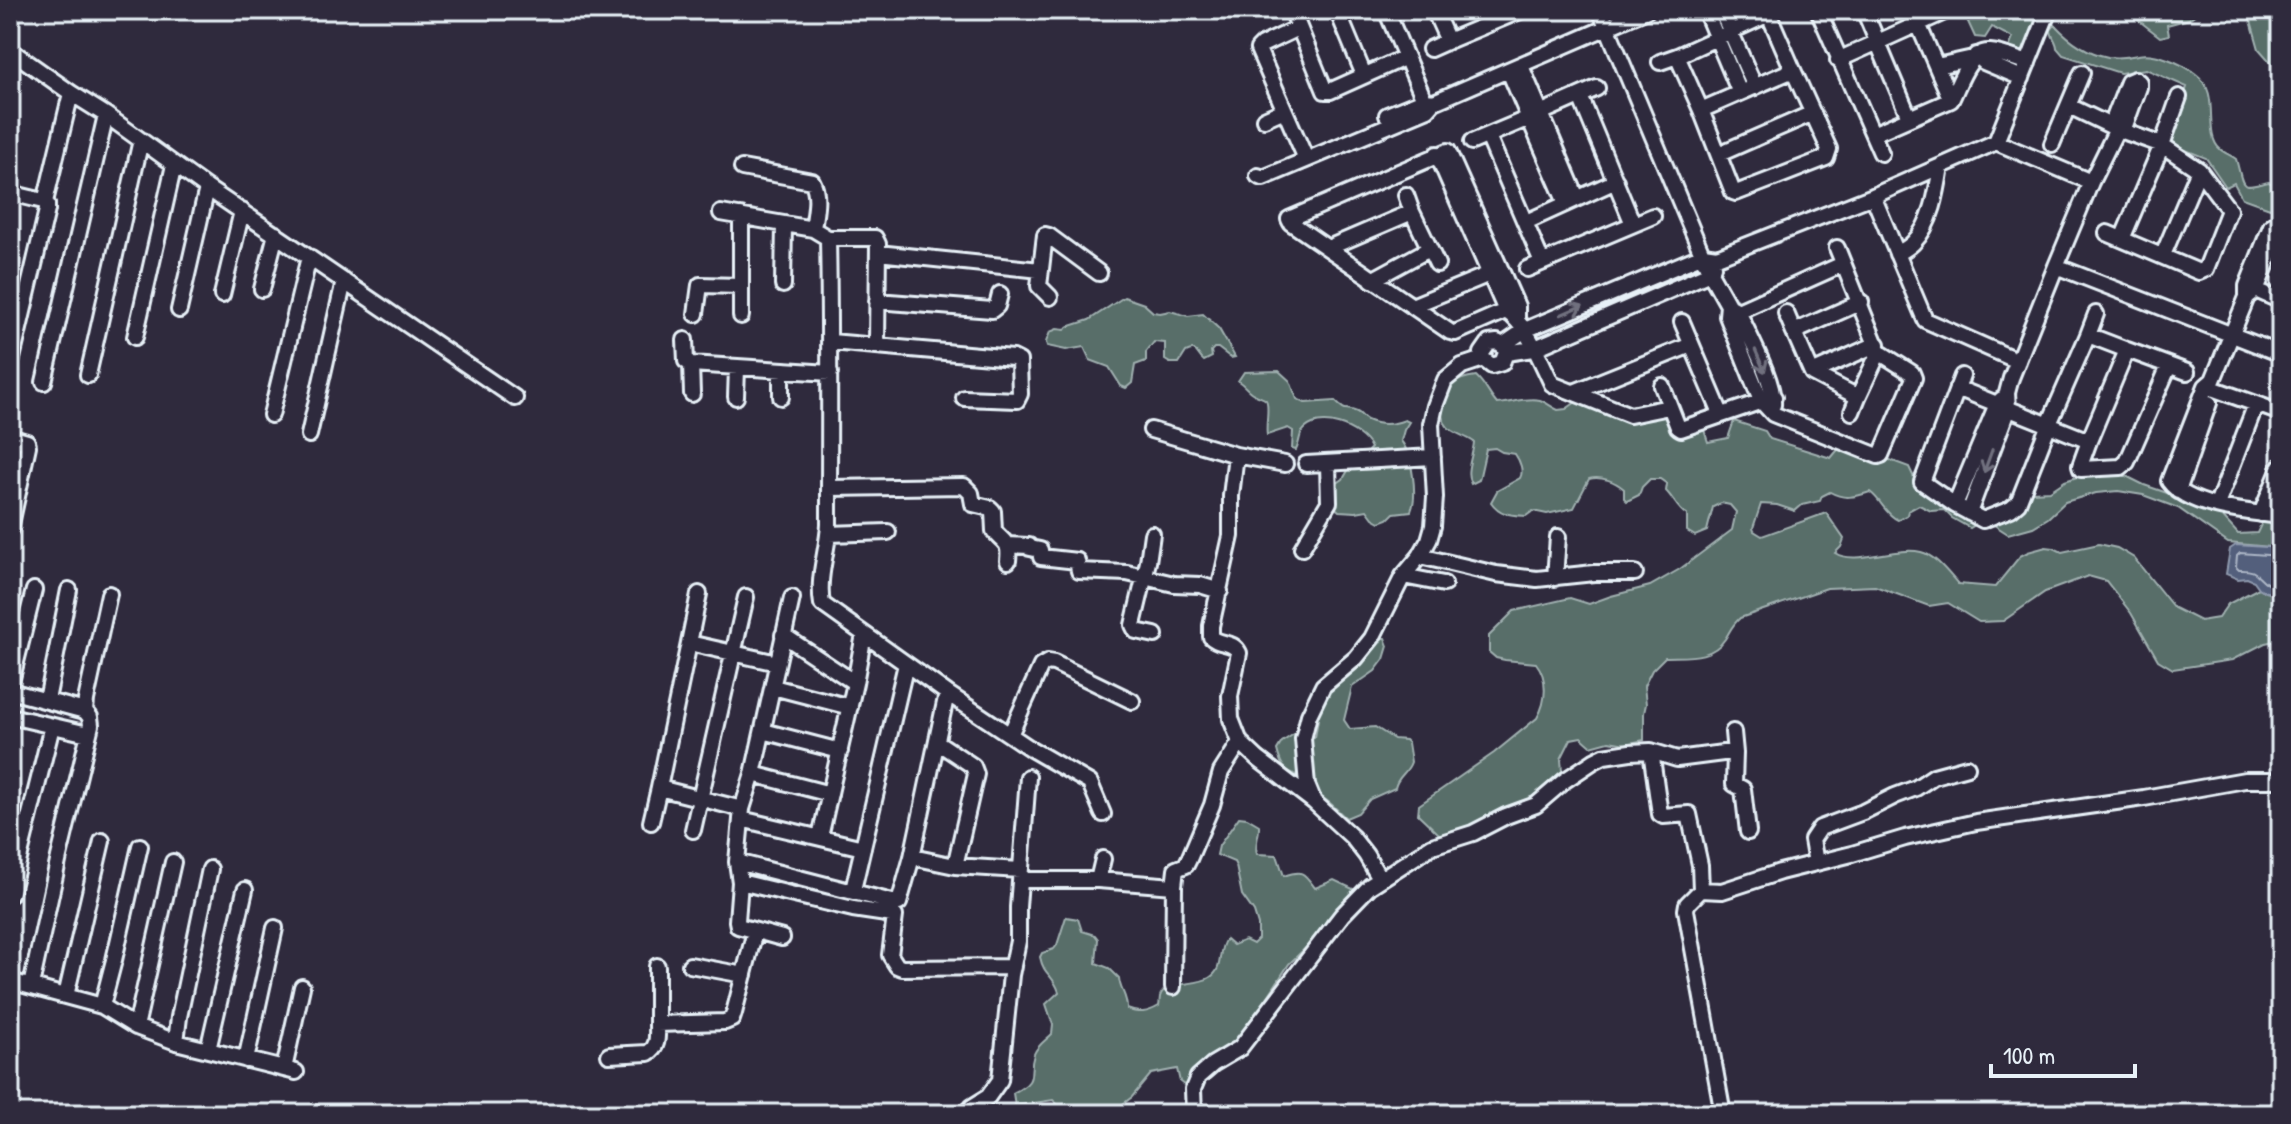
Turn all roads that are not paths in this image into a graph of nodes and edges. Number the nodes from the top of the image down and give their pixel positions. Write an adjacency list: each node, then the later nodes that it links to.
1 (1292, 10): 17 (street)
2 (1337, 10): 33 (street)
3 (1386, 10): 25 (street)
4 (1434, 10): 19 (street)
5 (1522, 10): 14 (street)
6 (1600, 10): 16 (street)
7 (1647, 10): 16 (street)
8 (1705, 10): 18 (street)
9 (1721, 10): 18 (street)
10 (1818, 10): 26 (street)
11 (1864, 10): 20 (street)
12 (1949, 10): 15 (street)
13 (2049, 10): 28 (street)
14 (1492, 16): 19 (street)
15 (1915, 17): 20 (street); 29 (street)
16 (1607, 26): 30 (street); 93 (street)
17 (1298, 28): 33 (street); 44 (street)
18 (1724, 34): 23 (street); 31 (street); 35 (street); 38 (street)
19 (1448, 41): 21 (street)
20 (1878, 41): 26 (street); 49 (street)
21 (1430, 49)
22 (10, 50): 37 (street)
23 (1677, 56): 27 (street); 45 (street)
24 (1975, 56): 28 (street); 29 (street); 34 (street); 41 (street)
25 (1406, 57): 33 (street); 42 (street)
26 (1838, 60): 52 (street)
27 (1660, 62)
28 (2028, 63): 34 (street)
29 (1937, 66): 41 (street)
30 (1515, 68): 42 (street); 48 (street)
31 (1793, 70): 35 (street); 46 (street)
32 (2082, 73): 43 (street)
33 (1364, 75)
34 (2022, 78): 56 (street)
35 (1755, 87): 38 (street)
36 (1597, 88): 39 (street)
37 (71, 93): 47 (street); 72 (street)
38 (1740, 93): 45 (street)
39 (1580, 96): 48 (street); 65 (street)
40 (2179, 97): 58 (street)
41 (1951, 100): 49 (street)
42 (1428, 104): 44 (street)
43 (2069, 106): 51 (street); 57 (street)
44 (1284, 110): 50 (street)
45 (1701, 110): 60 (street)
46 (1813, 113): 60 (street); 60 (street)
47 (106, 115): 54 (street); 148 (street)
48 (1535, 116): 53 (street); 71 (street)
49 (1909, 117): 52 (street)
50 (1264, 119)
51 (2117, 129): 58 (street); 66 (street)
52 (1873, 134): 59 (street)
53 (1488, 136): 55 (street); 78 (street)
54 (141, 140): 61 (street); 147 (street)
55 (1472, 142)
56 (1996, 142): 62 (street); 66 (street)
57 (2052, 144)
58 (2162, 145): 64 (street); 86 (street)
59 (1881, 153)
60 (1719, 154)
61 (174, 165): 67 (street); 128 (street)
62 (1941, 166): 70 (street); 91 (street)
63 (742, 168): 82 (street)
64 (2199, 170): 92 (street); 92 (street)
65 (1616, 181): 71 (street); 80 (street)
66 (2091, 182): 98 (street)
67 (207, 188): 73 (street); 117 (street)
68 (10, 193): 72 (street)
69 (1406, 195): 74 (street)
70 (1873, 196): 91 (street); 93 (street)
71 (1572, 201): 78 (street)
72 (45, 202): 141 (street)
73 (242, 211): 84 (street); 111 (street)
74 (1412, 212): 87 (street); 89 (street)
75 (721, 213): 76 (street)
76 (741, 216): 79 (street); 107 (street)
77 (1653, 216): 80 (street)
78 (1526, 222): 95 (street)
79 (784, 224): 82 (street); 106 (street)
80 (1633, 224): 95 (street)
81 (2281, 228): 109 (street)
82 (813, 229): 85 (street)
83 (2107, 233): 86 (street)
84 (276, 234): 94 (street); 108 (street)
85 (828, 238): 90 (street); 130 (street)
86 (2122, 239): 92 (street)
87 (1328, 248): 101 (street); 104 (street)
88 (1837, 248): 97 (street)
89 (1429, 249): 96 (street); 104 (street)
90 (878, 253): 100 (street); 113 (street)
91 (1897, 254): 138 (street)
92 (2163, 255)
93 (1710, 256): 103 (street); 123 (street, one-way to 93)
94 (309, 257): 105 (street); 165 (street)
95 (1542, 262): 99 (street)
96 (1437, 264)
97 (1843, 264): 115 (street); 118 (street)
98 (2056, 266): 126 (street); 138 (street)
99 (1527, 269)
100 (1040, 270): 102 (street); 112 (street)
101 (1495, 272): 116 (street); 123 (street)
102 (1099, 273)
103 (1710, 273): 118 (street); 135 (street)
104 (1372, 280): 116 (street)
105 (344, 281): 156 (street); 168 (street)
106 (783, 285)
107 (741, 286): 120 (street); 122 (street)
108 (262, 289)
109 (2250, 291): 114 (street); 126 (street)
110 (1000, 294): 113 (street)
111 (222, 295)
112 (1050, 297)
113 (877, 301): 131 (street)
114 (2281, 301)
115 (1861, 302): 125 (street); 133 (street)
116 (1412, 306): 123 (street)
117 (179, 310)
118 (1731, 311): 158 (street)
119 (1786, 313): 125 (street)
120 (696, 314)
121 (2096, 314): 127 (street)
122 (741, 316)
123 (1516, 316): 134 (street); 135 (street)
124 (1682, 322): 132 (street)
125 (1794, 332): 146 (street)
126 (2230, 334): 137 (street); 149 (street)
127 (2088, 335): 136 (street); 166 (street)
128 (135, 337)
129 (685, 340): 139 (street)
130 (831, 342): 131 (street); 145 (street)
131 (877, 345): 157 (street)
132 (1691, 345): 151 (street); 164 (street)
133 (1878, 348): 146 (street); 155 (street); 158 (street)
134 (1504, 349): 135 (street); 172 (street)
135 (1533, 349): 151 (street)
136 (2127, 350): 140 (street); 170 (street)
137 (2281, 354)
138 (2018, 361): 159 (street)
139 (691, 364): 142 (street); 152 (street)
140 (2169, 366): 144 (street); 170 (street)
141 (10, 367)
142 (737, 368): 143 (street); 153 (street)
143 (781, 370): 145 (street); 154 (street)
144 (2187, 372)
145 (830, 373): 177 (street)
146 (1812, 373): 155 (street)
147 (88, 375)
148 (44, 382)
149 (2211, 385): 160 (street); 179 (street)
150 (1662, 386): 161 (street)
151 (1574, 392): 161 (street)
152 (692, 394)
153 (736, 397)
154 (781, 397)
155 (1858, 397): 162 (street)
156 (515, 398)
157 (964, 398)
158 (1767, 399): 164 (street)
159 (2004, 402): 166 (street); 178 (street); 178 (street); 180 (street, one-way to 180)
160 (2256, 404): 163 (street); 179 (street)
161 (1669, 407): 164 (street)
162 (1852, 412)
163 (2281, 413)
164 (1721, 414)
165 (271, 415)
166 (2049, 424): 170 (street); 180 (street)
167 (1151, 430): 171 (street)
168 (309, 435)
169 (10, 437): 183 (street)
170 (2089, 441)
171 (1236, 455): 173 (street); 199 (street)
172 (1433, 457): 175 (street); 190 (street)
173 (1285, 464)
174 (1306, 464): 175 (street)
175 (1328, 464): 189 (street)
176 (2281, 466): 181 (street)
177 (829, 488): 185 (street); 188 (street)
178 (1955, 505): 180 (street)
179 (2217, 505): 181 (street)
180 (1969, 513)
181 (2261, 514): 182 (street)
182 (2281, 516)
183 (10, 529)
184 (888, 532): 185 (street)
185 (829, 534): 204 (street)
186 (1152, 534): 194 (street)
187 (1558, 537): 195 (street)
188 (1007, 545): 191 (street); 194 (street)
189 (1302, 548)
190 (1420, 556): 193 (street); 195 (street)
191 (1008, 561)
192 (1635, 573): 195 (street)
193 (1403, 576): 196 (street); 237 (street)
194 (1145, 578): 199 (street); 206 (street)
195 (1555, 578)
196 (1444, 584)
197 (34, 590): 213 (street)
198 (69, 590): 215 (street)
199 (1220, 591): 226 (street)
200 (109, 594): 218 (street)
201 (699, 594): 207 (street)
202 (746, 597): 208 (street)
203 (792, 598): 205 (street)
204 (864, 634): 210 (street); 211 (street)
205 (783, 635): 209 (street); 211 (street)
206 (1155, 635)
207 (689, 643): 208 (street); 234 (street)
208 (735, 652): 209 (street); 236 (street)
209 (777, 663): 212 (street)
210 (906, 664): 214 (street); 246 (street)
211 (855, 683): 217 (street)
212 (773, 687): 217 (street); 221 (street)
213 (10, 689): 215 (street)
214 (947, 693): 224 (street); 225 (street)
215 (47, 700): 218 (street)
216 (1132, 701): 224 (street)
217 (850, 707): 227 (street)
218 (85, 711): 223 (street)
219 (11, 720): 220 (street)
220 (52, 726): 223 (street); 262 (street)
221 (763, 731): 227 (street); 231 (street)
222 (1733, 732): 229 (street)
223 (88, 734): 272 (street)
224 (1010, 735): 239 (street)
225 (937, 742): 247 (street); 252 (street)
226 (1240, 742): 237 (street); 258 (street)
227 (840, 751): 235 (street)
228 (1651, 751): 229 (street); 255 (street); 261 (street)
229 (1735, 753): 242 (street)
230 (1967, 767): 251 (street)
231 (753, 774): 235 (street); 238 (street)
232 (1028, 777): 254 (street)
233 (2281, 780): 251 (street)
234 (659, 788): 236 (street); 240 (street)
235 (830, 794): 243 (street)
236 (700, 799): 238 (street); 241 (street)
237 (1314, 802): 255 (street)
238 (741, 814): 243 (street); 250 (street)
239 (1103, 814)
240 (651, 822)
241 (693, 830)
242 (1748, 832)
243 (820, 837): 246 (street)
244 (102, 841): 275 (street)
245 (140, 846): 276 (street)
246 (863, 848): 260 (street)
247 (912, 857): 252 (street); 263 (street)
248 (1103, 859): 256 (street)
249 (173, 862): 278 (street)
250 (737, 862): 257 (street); 260 (street)
251 (1816, 863): 261 (street)
252 (955, 866): 254 (street)
253 (210, 869): 279 (street)
254 (1020, 875): 256 (street); 269 (street)
255 (1373, 877): 284 (street)
256 (1098, 880): 258 (street)
257 (740, 882): 263 (street); 265 (street)
258 (1174, 886): 274 (street)
259 (245, 890): 280 (street)
260 (853, 890): 263 (street)
261 (1701, 890): 285 (street)
262 (10, 895)
263 (896, 909): 269 (street)
264 (275, 928): 282 (street)
265 (755, 931): 266 (street); 270 (street)
266 (782, 938)
267 (690, 965): 270 (street)
268 (657, 966): 277 (street)
269 (1013, 967): 283 (street)
270 (744, 975): 277 (street)
271 (10, 981): 272 (street)
272 (31, 986): 275 (street)
273 (302, 987): 282 (street)
274 (1173, 987)
275 (66, 996): 276 (street)
276 (102, 1006): 278 (street)
277 (657, 1024): 281 (street)
278 (136, 1027): 279 (street)
279 (176, 1042): 280 (street)
280 (208, 1050): 282 (street)
281 (609, 1055)
282 (246, 1060)
283 (968, 1114)
284 (1194, 1114)
285 (1723, 1114)

